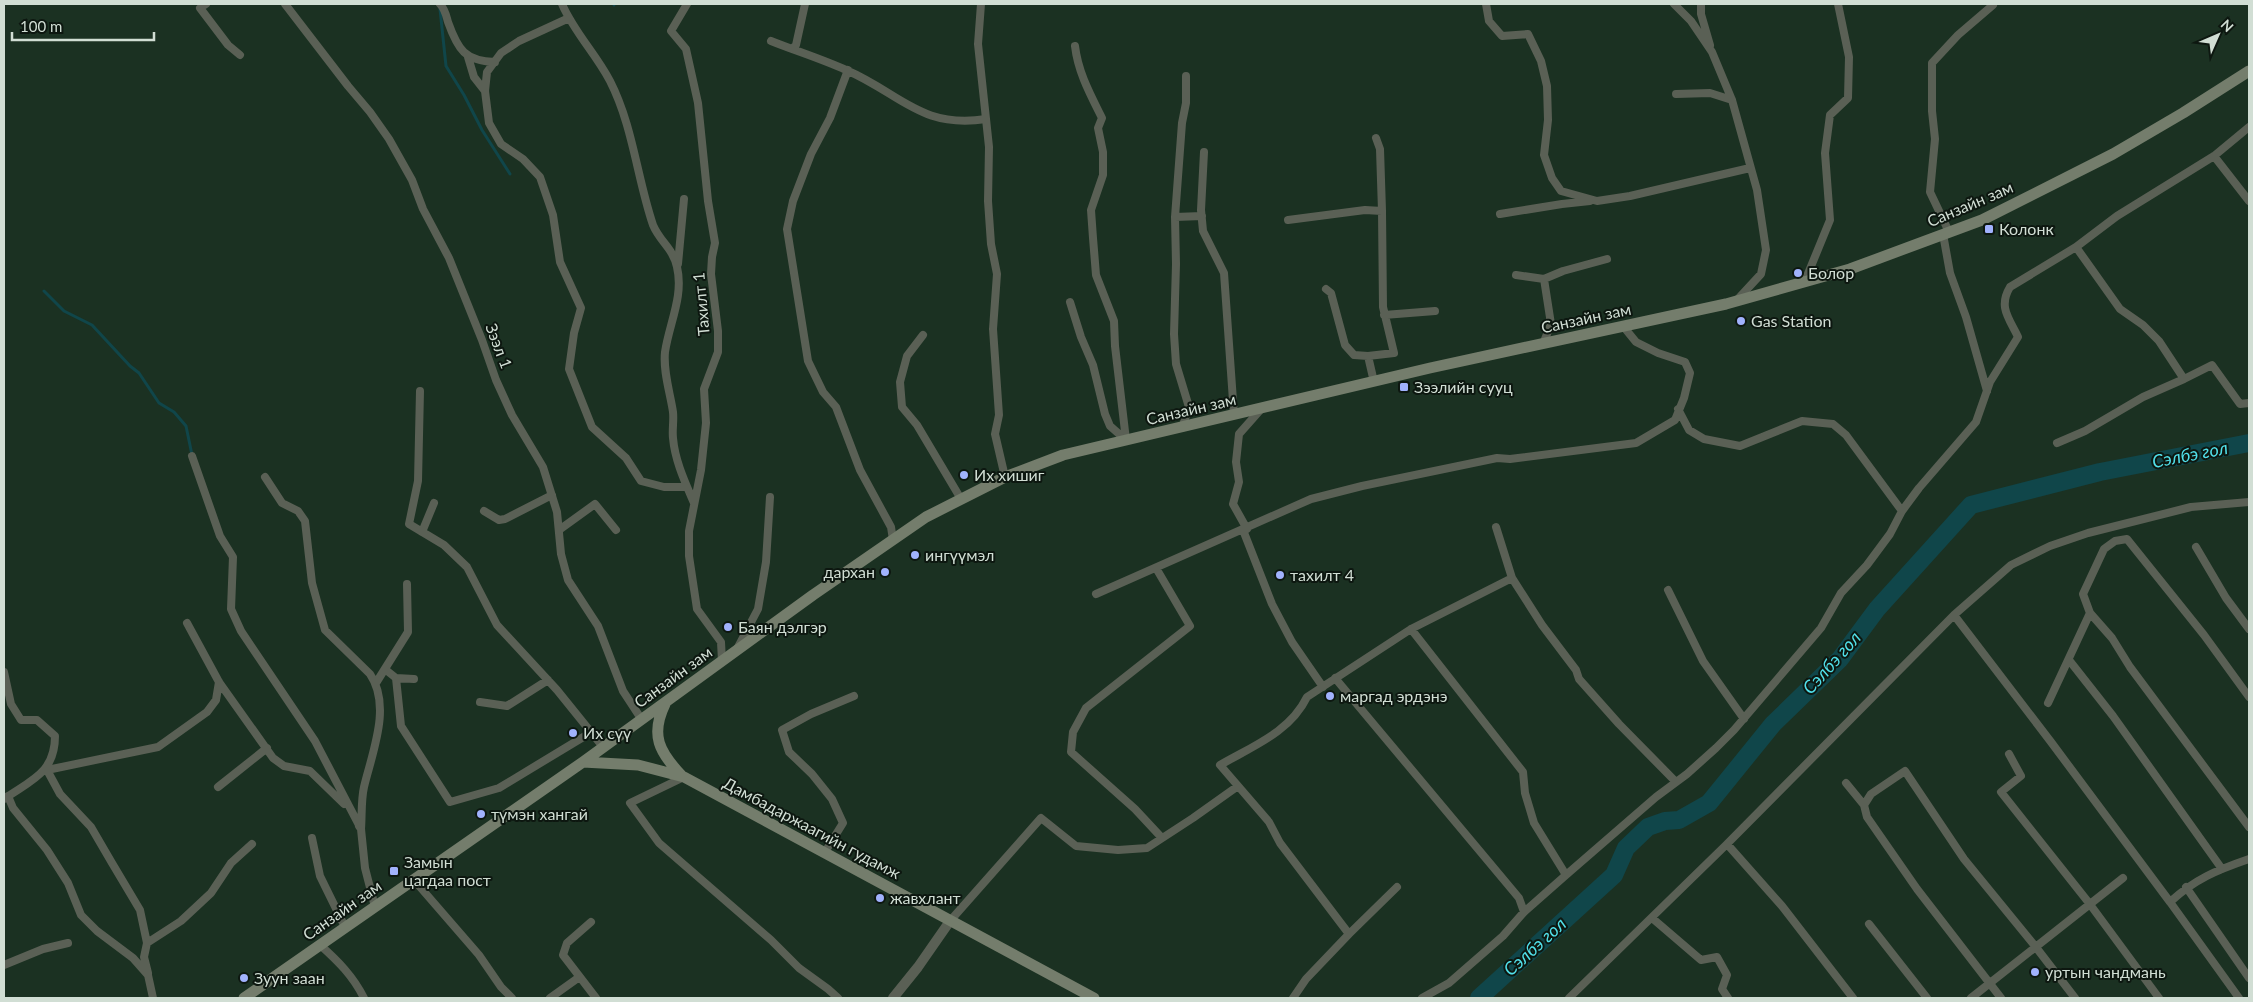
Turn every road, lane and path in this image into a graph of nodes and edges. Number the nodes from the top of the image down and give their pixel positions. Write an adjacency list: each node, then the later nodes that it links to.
1 (206, 4): 18 (street)
2 (285, 4): 72 (street, Зээл 1)
3 (440, 4): 19 (street)
4 (562, 4): 13 (street)
5 (687, 4): 75 (street, Тахилт 1)
6 (805, 4): 16 (street)
7 (981, 4): 27 (street)
8 (1486, 4): 34 (street)
9 (1674, 4): 17 (street)
10 (1701, 4): 17 (street)
11 (1838, 4): 47 (street)
12 (1993, 5): 41 (street)
13 (569, 18): 20 (street); 44 (street)
14 (771, 41): 16 (street)
15 (1074, 46): 66 (street)
16 (792, 49): 21 (street)
17 (1712, 52): 26 (street)
18 (240, 55)
19 (468, 57): 20 (street); 24 (street)
20 (496, 62): 24 (street)
21 (848, 70): 27 (street); 85 (street)
22 (2249, 71): 41 (main road, Санзайн зам)
23 (1186, 76): 39 (street)
24 (485, 91): 71 (street)
25 (1676, 94): 26 (street)
26 (1732, 100): 32 (street)
27 (986, 119): 70 (street)
28 (2249, 127): 31 (street)
29 (1376, 138): 36 (street)
30 (1204, 152): 38 (street)
31 (2214, 156): 35 (street); 42 (street)
32 (1750, 168): 34 (street); 49 (street)
33 (684, 199): 44 (street)
34 (1598, 200): 37 (street)
35 (2249, 201)
36 (1382, 211): 40 (street); 52 (street)
37 (1500, 214)
38 (1202, 216): 39 (street); 64 (street)
39 (1175, 217): 65 (street)
40 (1288, 220)
41 (1946, 233): 47 (main road, Санзайн зам); 60 (street)
42 (2076, 247): 57 (street); 60 (street)
43 (1606, 259): 46 (street)
44 (678, 269): 71 (street)
45 (1516, 274): 46 (street)
46 (1544, 279): 55 (street)
47 (1805, 281): 49 (main road, Санзайн зам)
48 (1326, 289): 56 (street)
49 (1736, 301): 53 (main road, Санзайн зам)
50 (1070, 302): 66 (street)
51 (1435, 310): 52 (street)
52 (1384, 314): 56 (street)
53 (1623, 326): 55 (main road, Санзайн зам); 63 (street)
54 (923, 335): 74 (street)
55 (1543, 344): 58 (main road, Санзайн зам)
56 (1368, 356): 58 (street)
57 (2184, 379): 61 (street); 67 (street)
58 (1374, 382): 62 (main road, Санзайн зам)
59 (420, 391): 84 (street)
60 (1987, 392): 79 (street)
61 (2249, 403)
62 (1262, 408): 64 (main road, Санзайн зам); 83 (street)
63 (1678, 409): 79 (street); 83 (street)
64 (1234, 415): 65 (main road, Санзайн зам)
65 (1182, 428): 66 (main road, Санзайн зам)
66 (1126, 440): 70 (main road, Санзайн зам)
67 (2058, 443)
68 (192, 456): 130 (street)
69 (265, 477): 107 (street)
70 (1005, 477): 74 (main road, Санзайн зам)
71 (687, 488): 75 (street)
72 (552, 495): 78 (street); 81 (street, Зээл 1)
73 (770, 497): 97 (street)
74 (961, 499): 85 (main road, Санзайн зам)
75 (694, 502): 99 (street, Тахилт 1)
76 (2249, 502): 93 (street)
77 (434, 503): 84 (street)
78 (484, 511)
79 (1902, 511): 114 (street)
80 (1496, 527): 88 (street)
81 (559, 530): 82 (street); 115 (street, Зээл 1)
82 (616, 530)
83 (1245, 530): 87 (street); 108 (street)
84 (422, 532): 105 (street)
85 (893, 540): 97 (main road, Санзайн зам)
86 (2196, 546): 96 (street)
87 (1156, 568): 91 (street); 132 (street)
88 (1512, 578): 95 (street); 123 (street)
89 (407, 584): 100 (street)
90 (1668, 590): 114 (street)
91 (1096, 594)
92 (2090, 613): 98 (street); 110 (street); 129 (street)
93 (1954, 615): 134 (street); 143 (street)
94 (187, 623): 106 (street)
95 (1411, 629): 103 (street); 138 (street)
96 (2249, 630)
97 (736, 652): 99 (main road, Санзайн зам)
98 (2069, 660): 113 (street); 137 (street)
99 (722, 661): 112 (main road, Санзайн зам)
100 (386, 670): 102 (street); 107 (street)
101 (4, 672): 121 (street)
102 (396, 678): 104 (street); 116 (street)
103 (1335, 678): 108 (street); 146 (street)
104 (414, 679)
105 (548, 680): 111 (street); 116 (street)
106 (218, 682): 117 (street); 121 (street)
107 (376, 683): 130 (street)
108 (1323, 687): 125 (street)
109 (854, 696): 135 (street)
110 (2249, 697)
111 (480, 702)
112 (666, 702): 115 (main road, Санзайн зам); 122 (main road)
113 (2048, 703)
114 (1744, 719): 123 (street)
115 (642, 720): 118 (main road, Санзайн зам)
116 (590, 733): 118 (street)
117 (267, 748): 126 (street); 130 (street)
118 (603, 748): 120 (main road, Санзайн зам)
119 (2009, 754): 144 (street)
120 (583, 762): 122 (main road, Дамбадаржаагийн гудамж); 140 (main road, Санзайн зам)
121 (46, 770): 127 (street); 153 (street)
122 (684, 777): 135 (main road, Дамбадаржаагийн гудамж); 168 (street)
123 (1675, 782): 138 (street)
124 (1846, 783): 128 (street)
125 (1238, 786): 132 (street); 152 (street)
126 (218, 787)
127 (6, 797): 158 (street)
128 (1864, 805): 156 (street); 161 (street)
129 (2249, 827)
130 (361, 829): 145 (street)
131 (312, 838): 151 (street)
132 (1162, 838): 149 (street)
133 (252, 844): 153 (street)
134 (1727, 844): 147 (street); 175 (street)
135 (824, 852): 149 (main road, Дамбадаржаагийн гудамж)
136 (2249, 860): 137 (street)
137 (2222, 869): 142 (street)
138 (1566, 875): 146 (street)
139 (2122, 878): 144 (street)
140 (414, 880): 145 (main road, Санзайн зам); 165 (street)
141 (1397, 887): 152 (street)
142 (2186, 887): 143 (street); 160 (street)
143 (2170, 902): 181 (street)
144 (2089, 903): 156 (street); 180 (street)
145 (375, 907): 151 (main road, Санзайн зам)
146 (1524, 912): 172 (street)
147 (1652, 918): 173 (street); 174 (street)
148 (591, 922): 159 (street)
149 (950, 922): 169 (street); 170 (main road, Дамбадаржаагийн гудамж)
150 (1869, 924): 176 (street)
151 (345, 927): 155 (main road, Санзайн зам)
152 (1349, 934): 171 (street)
153 (147, 942): 158 (street)
154 (68, 943): 157 (street)
155 (320, 945): 163 (main road, Санзайн зам); 164 (street)
156 (2036, 946): 161 (street); 179 (street)
157 (4, 965)
158 (148, 975): 162 (street)
159 (578, 978): 166 (street); 167 (street)
160 (2249, 978)
161 (1990, 984): 177 (street); 178 (street)
162 (153, 998)
163 (244, 998)
164 (364, 998)
165 (512, 998)
166 (550, 998)
167 (596, 998)
168 (838, 998)
169 (893, 998)
170 (1094, 998)
171 (1293, 998)
172 (1422, 998)
173 (1569, 998)
174 (1728, 998)
175 (1853, 998)
176 (1927, 998)
177 (1971, 998)
178 (2001, 998)
179 (2075, 998)
180 (2159, 998)
181 (2239, 998)

